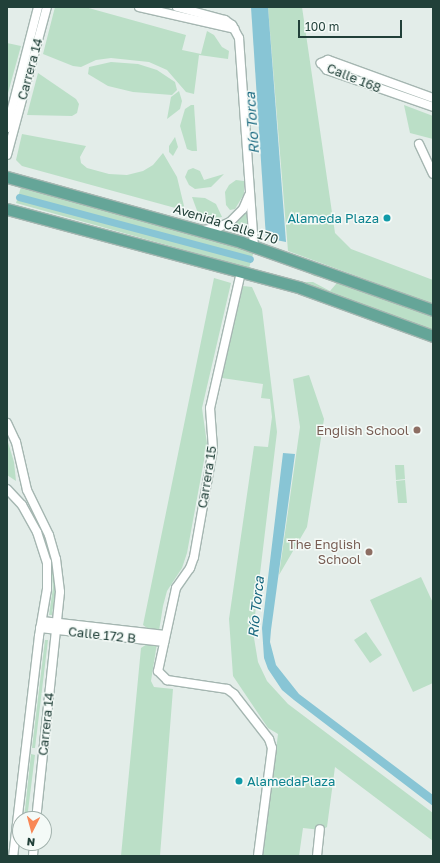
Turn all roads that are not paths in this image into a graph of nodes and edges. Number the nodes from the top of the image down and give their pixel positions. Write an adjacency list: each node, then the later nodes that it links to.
1 (38, 7): 8 (street, Carrera 14)
2 (47, 7): 10 (street, Carrera 14)
3 (139, 7): 5 (street)
4 (177, 7): 5 (street)
5 (235, 29): 13 (street)
6 (433, 98): 7 (street, Calle 168)
7 (433, 107)
8 (7, 128)
9 (418, 144): 11 (street)
10 (7, 155)
11 (433, 174)
12 (7, 177): 15 (main road, Avenida Calle 170)
13 (251, 186): 15 (street); 16 (street)
14 (7, 208): 17 (main road)
15 (202, 230): 16 (main road, Avenida Calle 170)
16 (254, 247): 18 (main road, Avenida Calle 170)
17 (241, 272): 19 (main road); 26 (street, Carrera 15)
18 (433, 310)
19 (433, 336)
20 (7, 423): 22 (street)
21 (7, 489): 23 (street)
22 (27, 490): 23 (street); 25 (street, Carrera 14)
23 (27, 513): 24 (street)
24 (41, 624): 25 (street, Calle 172 B); 29 (street)
25 (57, 626): 26 (street, Calle 172 B); 27 (street, Carrera 14)
26 (164, 638): 30 (street, Carrera 15)
27 (37, 811)
28 (320, 829): 31 (street)
29 (13, 856)
30 (258, 856)
31 (317, 856)

